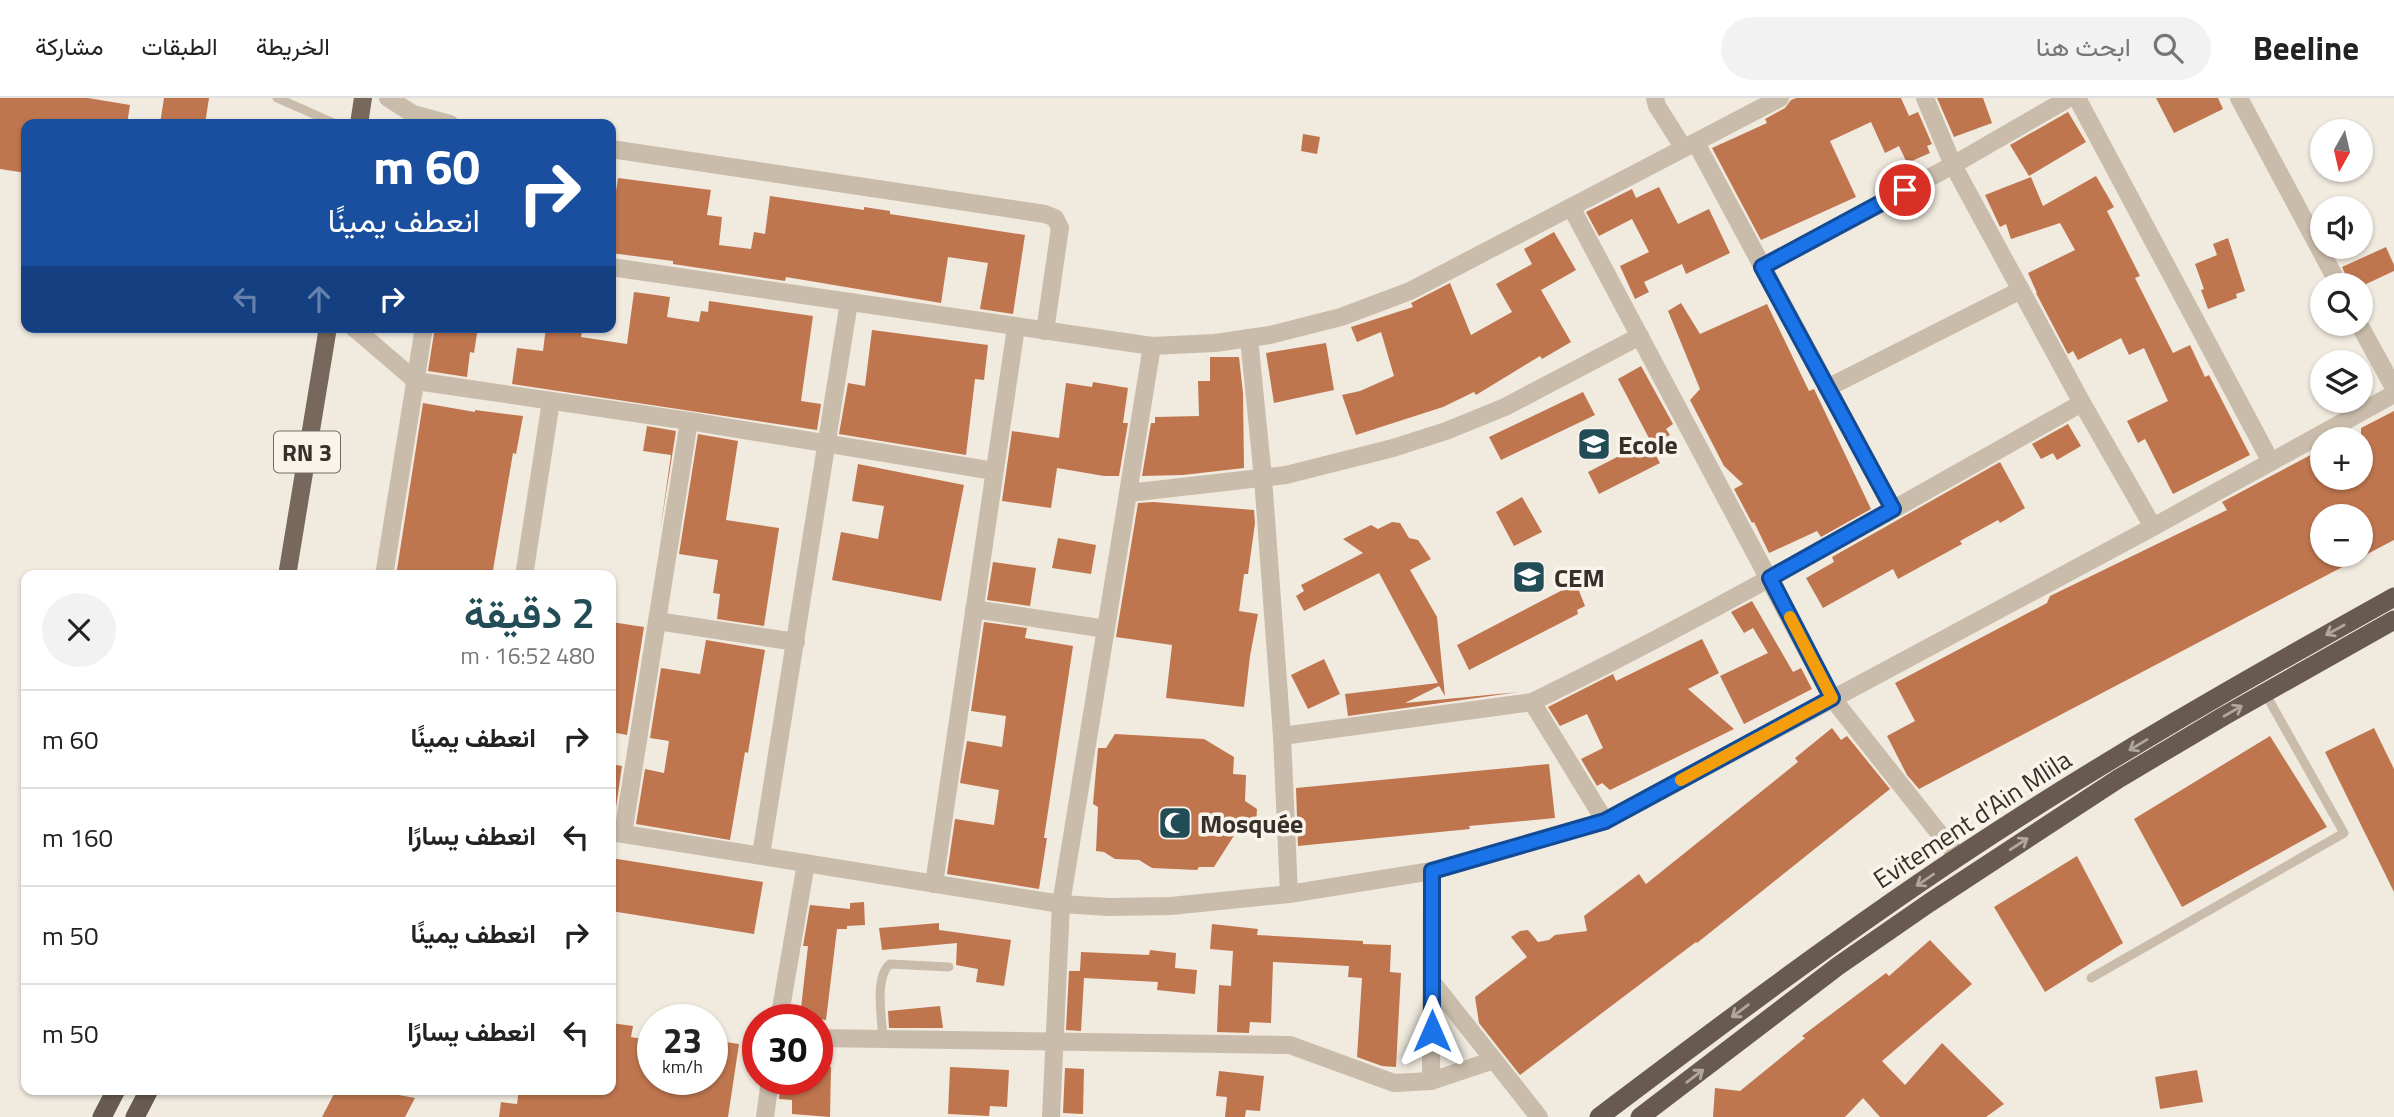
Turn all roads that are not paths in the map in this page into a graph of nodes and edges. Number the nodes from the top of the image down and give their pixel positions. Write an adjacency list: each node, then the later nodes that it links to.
1 (277, 98): 10 (lane)
2 (363, 98): 11 (main road)
3 (388, 98): 12 (street)
4 (1655, 98): 13 (street)
5 (1780, 98): 13 (street)
6 (1925, 98): 15 (street)
7 (2069, 98): 15 (street)
8 (2077, 98): 39 (street)
9 (2239, 98): 19 (street)
10 (325, 119)
11 (360, 119)
12 (432, 119)
13 (1690, 145): 16 (street); 17 (street)
14 (616, 150): 23 (street)
15 (1953, 165): 17 (street); 20 (street)
16 (1571, 206): 27 (street); 29 (street)
17 (1762, 267): 32 (street)
18 (616, 268): 21 (street)
19 (2333, 273)
20 (2021, 290): 32 (street); 36 (street)
21 (849, 302): 22 (street); 38 (street)
22 (1016, 327): 23 (street); 40 (street)
23 (1045, 331): 30 (street)
24 (327, 333): 45 (main road, RN 3)
25 (360, 333): 31 (street)
26 (423, 333): 31 (street)
27 (1640, 336): 41 (street); 48 (street)
28 (2366, 336): 33 (street)
29 (1249, 338): 30 (street); 41 (street)
30 (1152, 346): 42 (street)
31 (416, 381): 35 (street); 46 (street)
32 (1827, 388): 43 (street)
33 (2394, 388)
34 (2394, 394): 39 (street)
35 (551, 401): 37 (street); 47 (street)
36 (2082, 403): 43 (street); 44 (street)
37 (689, 421): 38 (street); 52 (street)
38 (827, 443): 40 (street); 54 (street)
39 (2271, 461): 44 (street)
40 (994, 471): 50 (street)
41 (1263, 478): 42 (street); 58 (street)
42 (1129, 494): 53 (street)
43 (1893, 509): 48 (street)
44 (2153, 527): 56 (street)
45 (287, 570)
46 (385, 570)
47 (525, 570)
48 (1770, 578): 56 (street); 57 (street)
49 (2394, 597): 62 (highway, Evitement d'Ain Mlila, one-way to 62)
50 (974, 609): 53 (street); 65 (street)
51 (2394, 620): 55 (highway, Evitement d'Ain Mlila)
52 (657, 621): 54 (street); 60 (street)
53 (1106, 629): 67 (street)
54 (796, 642): 61 (street)
55 (2265, 693): 69 (lane); 86 (highway, Evitement d'Ain Mlila, one-way to 55)
56 (1832, 698): 59 (street); 62 (street)
57 (1532, 702): 58 (street); 59 (street)
58 (1282, 736): 66 (street)
59 (1605, 821): 64 (street)
60 (617, 833): 61 (street)
61 (761, 855): 63 (street)
62 (1958, 857): 85 (highway, Evitement d'Ain Mlila, one-way to 85)
63 (806, 863): 65 (street); 71 (street)
64 (1432, 871): 66 (street); 70 (street)
65 (934, 884): 67 (street)
66 (1289, 894): 67 (street)
67 (1061, 904): 74 (street)
68 (949, 967): 73 (lane)
69 (2091, 978)
70 (1432, 982): 75 (street); 76 (street)
71 (782, 1004)
72 (833, 1038): 73 (street)
73 (883, 1039): 74 (street)
74 (1056, 1042): 76 (street); 83 (street)
75 (1494, 1060): 76 (street); 84 (street)
76 (1431, 1081)
77 (113, 1095): 80 (highway)
78 (146, 1095): 81 (highway)
79 (768, 1095): 82 (street)
80 (102, 1117)
81 (135, 1117)
82 (765, 1117)
83 (1051, 1117)
84 (1539, 1117)
85 (1599, 1117)
86 (1640, 1117)

